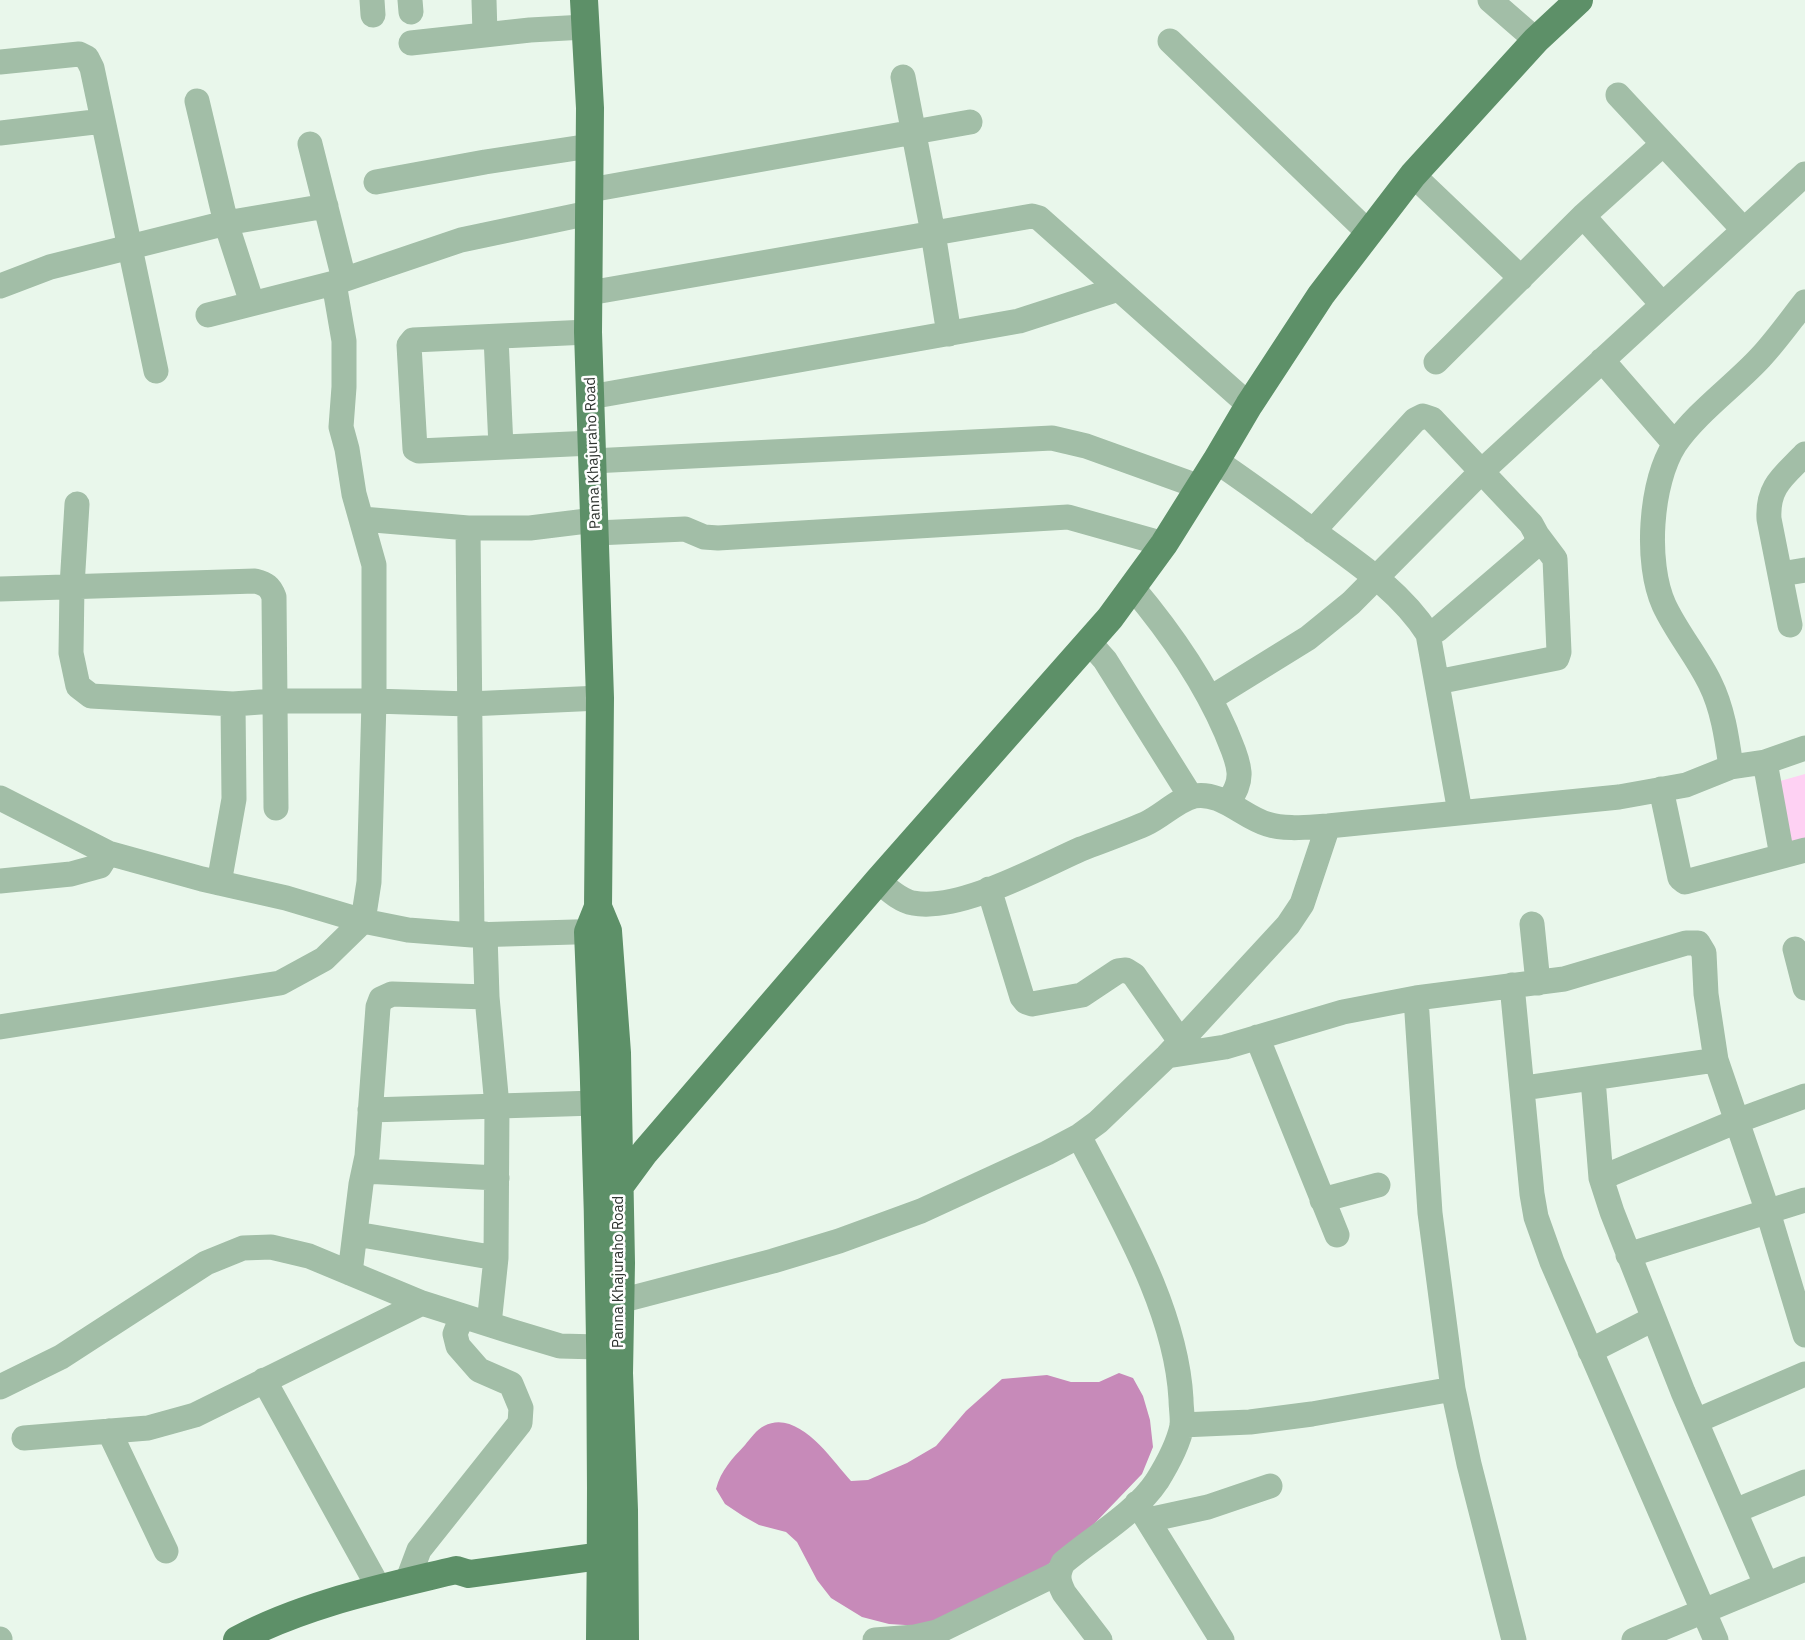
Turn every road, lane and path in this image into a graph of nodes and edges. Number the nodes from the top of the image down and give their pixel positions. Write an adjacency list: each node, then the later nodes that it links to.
1 (484, 0): 6 (street)
2 (584, 0): 5 (main road, Panna Khajuraho Road)
3 (1490, 0): 7 (street)
4 (1579, 0): 7 (main road)
5 (585, 27): 6 (street); 20 (main road, Panna Khajuraho Road)
6 (485, 34): 9 (street)
7 (1536, 40): 22 (main road)
8 (1170, 41): 30 (street)
9 (411, 43)
10 (0, 62): 14 (street)
11 (903, 77): 16 (street)
12 (1618, 95): 19 (street)
13 (198, 101): 27 (street)
14 (102, 121): 17 (street); 31 (street)
15 (970, 122): 16 (street)
16 (913, 132): 24 (street); 29 (street)
17 (0, 133)
18 (310, 144): 25 (street)
19 (1663, 144): 26 (street); 28 (street)
20 (590, 146): 23 (street); 24 (main road, Panna Khajuraho Road)
21 (1805, 174): 28 (street)
22 (1413, 175): 30 (main road); 32 (street)
23 (376, 182)
24 (590, 202): 33 (street); 36 (main road, Panna Khajuraho Road)
25 (326, 206): 27 (street); 33 (street)
26 (1583, 216): 32 (street); 39 (street)
27 (226, 223): 31 (street); 38 (street)
28 (1743, 230): 39 (street)
29 (933, 233): 35 (street); 36 (street); 42 (street)
30 (1369, 233): 48 (main road)
31 (130, 248): 34 (street); 46 (street)
32 (1521, 278): 45 (street)
33 (339, 281): 38 (street); 59 (street)
34 (0, 286)
35 (1118, 288): 42 (street); 48 (street)
36 (588, 292): 41 (main road, Panna Khajuraho Road)
37 (1805, 302): 49 (street)
38 (252, 303): 40 (street)
39 (1662, 304): 44 (street)
40 (208, 314)
41 (588, 332): 43 (street); 47 (main road, Panna Khajuraho Road)
42 (948, 334): 47 (street)
43 (496, 337): 50 (street); 50 (street)
44 (1602, 360): 49 (street); 54 (street)
45 (1436, 362)
46 (156, 372)
47 (590, 397): 51 (main road, Panna Khajuraho Road)
48 (1248, 405): 53 (main road)
49 (1675, 444): 83 (street)
50 (501, 447): 51 (street)
51 (592, 452): 57 (street); 60 (main road, Panna Khajuraho Road)
52 (1805, 454): 56 (street)
53 (1216, 461): 57 (main road); 62 (street)
54 (1482, 471): 62 (street); 63 (street); 67 (street)
55 (1805, 475): 56 (street)
56 (1780, 480): 66 (street)
57 (1200, 487): 64 (main road)
58 (77, 504): 68 (street)
59 (362, 520): 61 (street); 78 (street)
60 (595, 527): 61 (street); 64 (street); 75 (main road, Panna Khajuraho Road)
61 (468, 528): 80 (street)
62 (1313, 531): 67 (street)
63 (1537, 535): 72 (street); 74 (street)
64 (1164, 544): 69 (main road)
65 (1805, 570): 66 (street)
66 (1781, 574): 71 (street)
67 (1375, 577): 72 (street); 76 (street)
68 (72, 586): 70 (street); 77 (street); 79 (street)
69 (1134, 588): 73 (main road); 76 (street)
70 (0, 589)
71 (1790, 625)
72 (1428, 634): 74 (street)
73 (1089, 642): 85 (street); 94 (main road)
74 (1437, 682): 89 (street)
75 (600, 698): 80 (street); 98 (main road, Panna Khajuraho Road)
76 (1211, 698): 87 (street)
77 (274, 701): 78 (street); 79 (street); 88 (street)
78 (374, 701): 80 (street); 97 (street)
79 (233, 704): 95 (street)
80 (468, 704): 100 (street)
81 (1805, 748): 82 (street)
82 (1765, 762): 83 (street); 92 (street)
83 (1731, 767): 84 (street)
84 (1661, 789): 89 (street); 92 (street)
85 (1191, 796): 87 (street); 96 (street)
86 (0, 798): 91 (street)
87 (1228, 803): 90 (street)
88 (276, 808)
89 (1460, 812): 90 (street)
90 (1328, 826): 109 (street)
91 (108, 853): 93 (street); 95 (street)
92 (1794, 853)
93 (0, 880)
94 (878, 881): 96 (street); 123 (main road)
95 (219, 883): 97 (street)
96 (989, 889): 109 (street)
97 (363, 921): 100 (street); 107 (street)
98 (598, 923): 100 (street); 114 (main road, Panna Khajuraho Road); 123 (main road, Panna Khajuraho Road)
99 (1532, 924): 102 (street)
100 (478, 934): 105 (street)
101 (1795, 949): 104 (street)
102 (1538, 983): 103 (street); 110 (street)
103 (1512, 985): 106 (street); 112 (street)
104 (1805, 988)
105 (486, 997): 115 (street); 116 (street)
106 (1416, 998): 108 (street); 143 (street)
107 (0, 1026)
108 (1257, 1037): 109 (street); 124 (street)
109 (1173, 1049): 118 (street)
110 (1716, 1060): 111 (street); 117 (street)
111 (1593, 1079): 112 (street); 121 (street)
112 (1524, 1088): 139 (street)
113 (1805, 1096): 117 (street)
114 (596, 1104): 115 (street); 138 (main road, Panna Khajuraho Road)
115 (497, 1106): 116 (street); 120 (street)
116 (370, 1110): 119 (street)
117 (1737, 1121): 121 (street); 126 (street)
118 (1079, 1136): 132 (street); 145 (street)
119 (364, 1171): 120 (street); 127 (street)
120 (497, 1178): 130 (street)
121 (1602, 1178): 129 (street)
122 (1378, 1185): 124 (street)
123 (620, 1186): 132 (main road, Panna Khajuraho Road)
124 (1322, 1200): 128 (street)
125 (1805, 1200): 126 (street)
126 (1768, 1212): 129 (street); 137 (street)
127 (356, 1234): 130 (street); 131 (street)
128 (1337, 1235)
129 (1628, 1255): 135 (street)
130 (496, 1258): 136 (street)
131 (350, 1273): 133 (street); 142 (street)
132 (620, 1301): 153 (main road, Panna Khajuraho Road)
133 (422, 1302): 134 (street); 141 (street)
134 (462, 1316): 136 (street); 157 (street)
135 (1654, 1319): 139 (street); 144 (street)
136 (489, 1324): 138 (street)
137 (1805, 1335)
138 (598, 1347): 153 (main road, Panna Khajuraho Road)
139 (1590, 1351): 160 (street)
140 (1805, 1374): 144 (street)
141 (264, 1380): 146 (street); 159 (street)
142 (0, 1387)
143 (1453, 1389): 145 (street); 168 (street)
144 (1696, 1421): 151 (street)
145 (1182, 1425): 150 (street)
146 (109, 1431): 147 (street); 152 (street)
147 (24, 1438)
148 (1805, 1482): 151 (street)
149 (1270, 1486): 150 (street)
150 (1143, 1511): 155 (street); 167 (street)
151 (1735, 1511): 158 (street)
152 (166, 1551)
153 (613, 1557): 156 (main road); 163 (main road, Panna Khajuraho Road); 164 (main road, Panna Khajuraho Road)
154 (1805, 1569): 158 (street)
155 (1058, 1573): 165 (street); 166 (street)
156 (469, 1574): 157 (main road); 162 (main road)
157 (406, 1582): 159 (main road)
158 (1766, 1584): 160 (street)
159 (380, 1590): 161 (main road)
160 (1703, 1611): 169 (street); 170 (street)
161 (237, 1640)
162 (270, 1640)
163 (600, 1640)
164 (625, 1640)
165 (875, 1640)
166 (1100, 1640)
167 (1222, 1640)
168 (1514, 1640)
169 (1634, 1640)
170 (1716, 1640)

